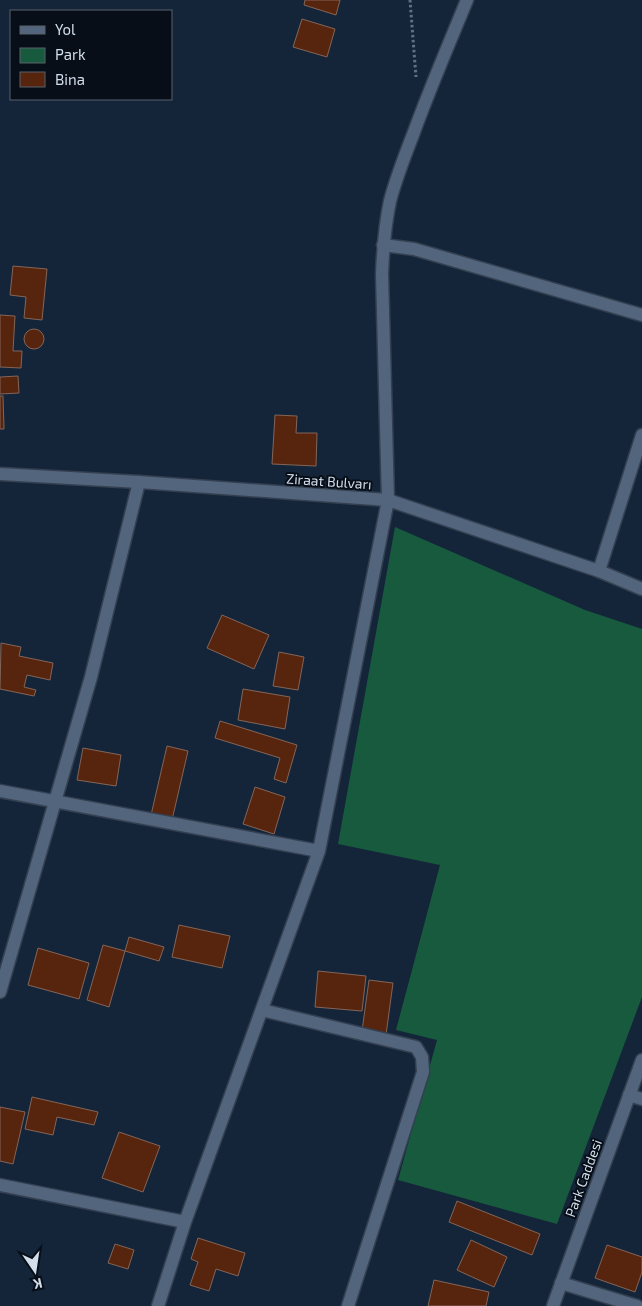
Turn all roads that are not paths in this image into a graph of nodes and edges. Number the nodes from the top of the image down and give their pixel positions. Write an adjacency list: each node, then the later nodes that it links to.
1 (467, 0): 2 (street)
2 (383, 245): 3 (street); 7 (street)
3 (642, 315)
4 (642, 436): 8 (street)
5 (0, 474): 6 (street, Ziraat Bulvarı)
6 (138, 482): 7 (street, Ziraat Bulvarı); 11 (street)
7 (388, 500): 8 (street, Ziraat Bulvarı); 12 (street)
8 (599, 572): 9 (street, Ziraat Bulvarı)
9 (642, 589)
10 (0, 791): 11 (street)
11 (54, 802): 12 (street); 13 (street)
12 (320, 851): 14 (street)
13 (0, 992)
14 (262, 1010): 19 (street); 22 (street)
15 (642, 1060): 16 (street, Park Caddesi)
16 (629, 1095): 17 (street); 20 (street, Park Caddesi)
17 (642, 1099)
18 (0, 1186): 19 (street)
19 (184, 1222): 21 (street)
20 (561, 1283): 23 (street, Park Caddesi); 24 (street)
21 (158, 1306)
22 (348, 1306)
23 (553, 1306)
24 (636, 1306)

